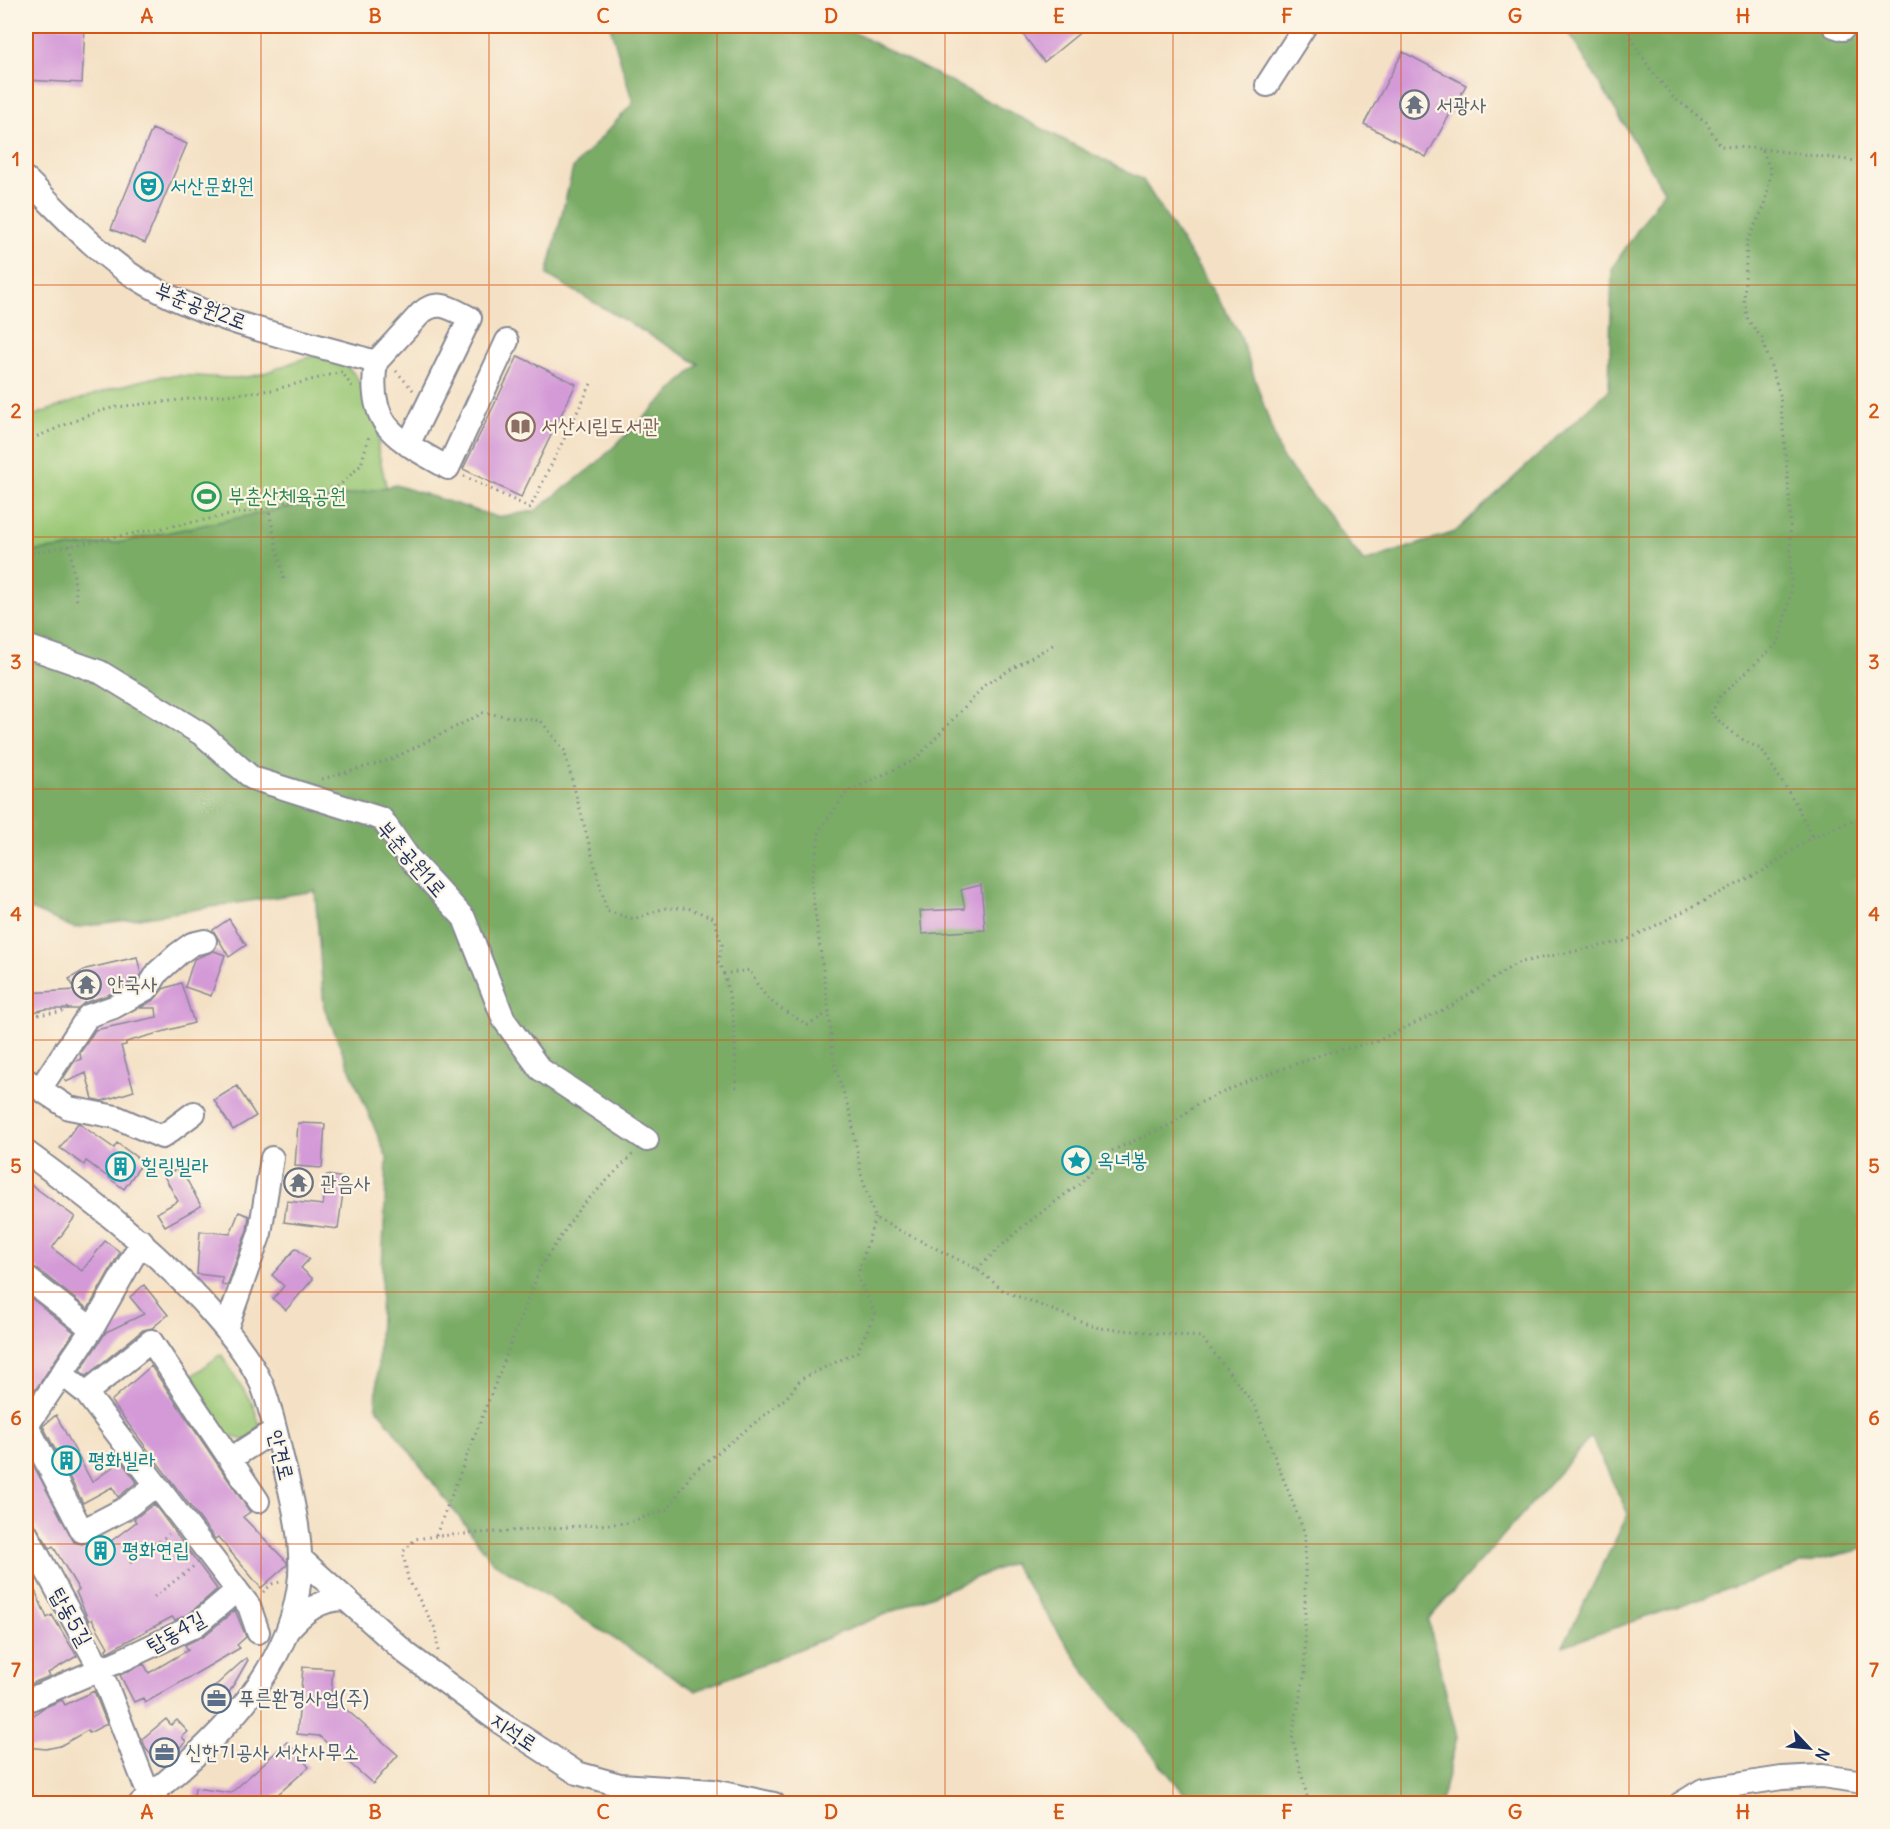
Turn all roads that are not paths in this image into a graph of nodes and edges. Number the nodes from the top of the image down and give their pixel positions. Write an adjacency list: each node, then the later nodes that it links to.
1 (1305, 26): 2 (street)
2 (1267, 85)
3 (26, 179): 5 (street, 부춘공원2로)
4 (507, 341): 6 (street)
5 (376, 362): 6 (street); 6 (street)
6 (408, 445)
7 (26, 646): 11 (street, 부춘공원1로)
8 (205, 941): 9 (street)
9 (33, 1085): 10 (street)
10 (194, 1113)
11 (647, 1140)
12 (26, 1152): 14 (street, 안견로)
13 (272, 1158): 17 (street)
14 (142, 1241): 16 (street); 17 (street, 안견로)
15 (28, 1280): 16 (street)
16 (92, 1329): 18 (street)
17 (226, 1329): 21 (street, 안견로)
18 (62, 1374): 19 (street); 20 (street)
19 (86, 1393): 22 (street); 23 (street)
20 (26, 1426): 23 (street)
21 (275, 1430): 22 (street); 26 (street, 안견로)
22 (230, 1459): 24 (street)
23 (156, 1485): 27 (street)
24 (258, 1501)
25 (26, 1533): 31 (street, 탑동5길)
26 (300, 1568): 28 (street, 지석로); 30 (street, 안견로)
27 (243, 1598): 29 (street); 31 (street, 탑동4길)
28 (345, 1599): 30 (street); 35 (street, 지석로)
29 (258, 1632)
30 (284, 1636): 34 (street, 안견로)
31 (100, 1669): 32 (street, 탑동5길); 34 (street, 탑동5길)
32 (26, 1701)
33 (1864, 1782): 36 (street)
34 (145, 1799)
35 (774, 1803)
36 (1680, 1803)

